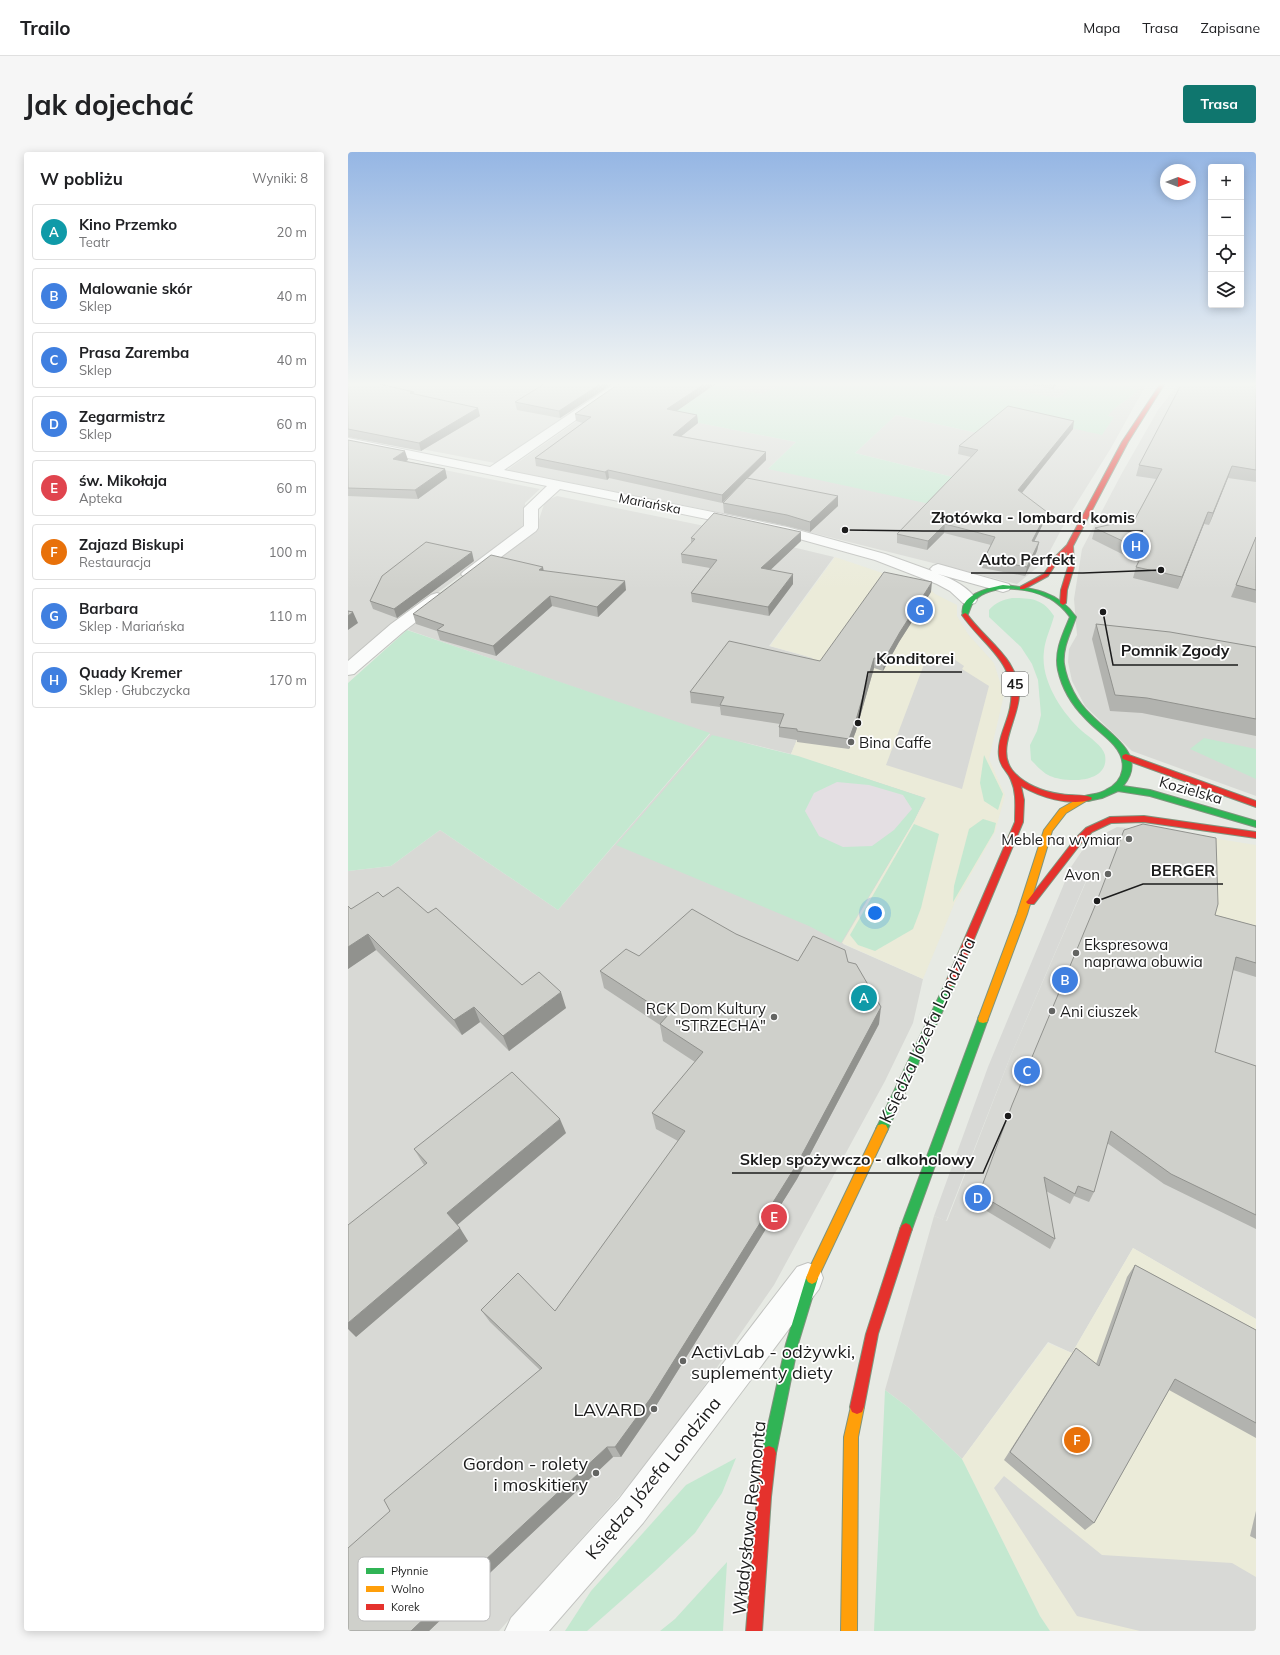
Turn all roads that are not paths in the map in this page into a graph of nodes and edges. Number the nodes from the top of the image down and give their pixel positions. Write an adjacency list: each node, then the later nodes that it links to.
1 (396, 452): 4 (street, Mariańska)
2 (521, 452): 4 (street)
3 (1120, 452): 6 (main road)
4 (491, 472): 5 (street, Mariańska)
5 (557, 484): 7 (street, Mariańska); 12 (street)
6 (1070, 546): 9 (main road); 11 (main road)
7 (880, 557): 8 (street, Mariańska); 10 (street, Mariańska)
8 (1004, 587): 9 (main road); 10 (main road)
9 (1022, 588): 11 (main road)
10 (969, 600): 14 (main road, 45)
11 (1063, 603): 13 (main road)
12 (348, 670)
13 (1126, 757): 15 (main road); 17 (main road, Kozielska)
14 (1015, 778): 16 (main road, 45); 21 (main road, Księdza Józefa Londzina)
15 (1118, 788): 16 (main road, 45); 18 (main road, Kozielska)
16 (1083, 799): 20 (main road)
17 (1256, 804)
18 (1256, 824)
19 (1256, 835): 20 (main road)
20 (1022, 914): 24 (main road)
21 (815, 1269): 22 (street, Księdza Józefa Londzina); 23 (main road, Władysława Reymonta)
22 (524, 1631)
23 (754, 1631)
24 (849, 1631)

